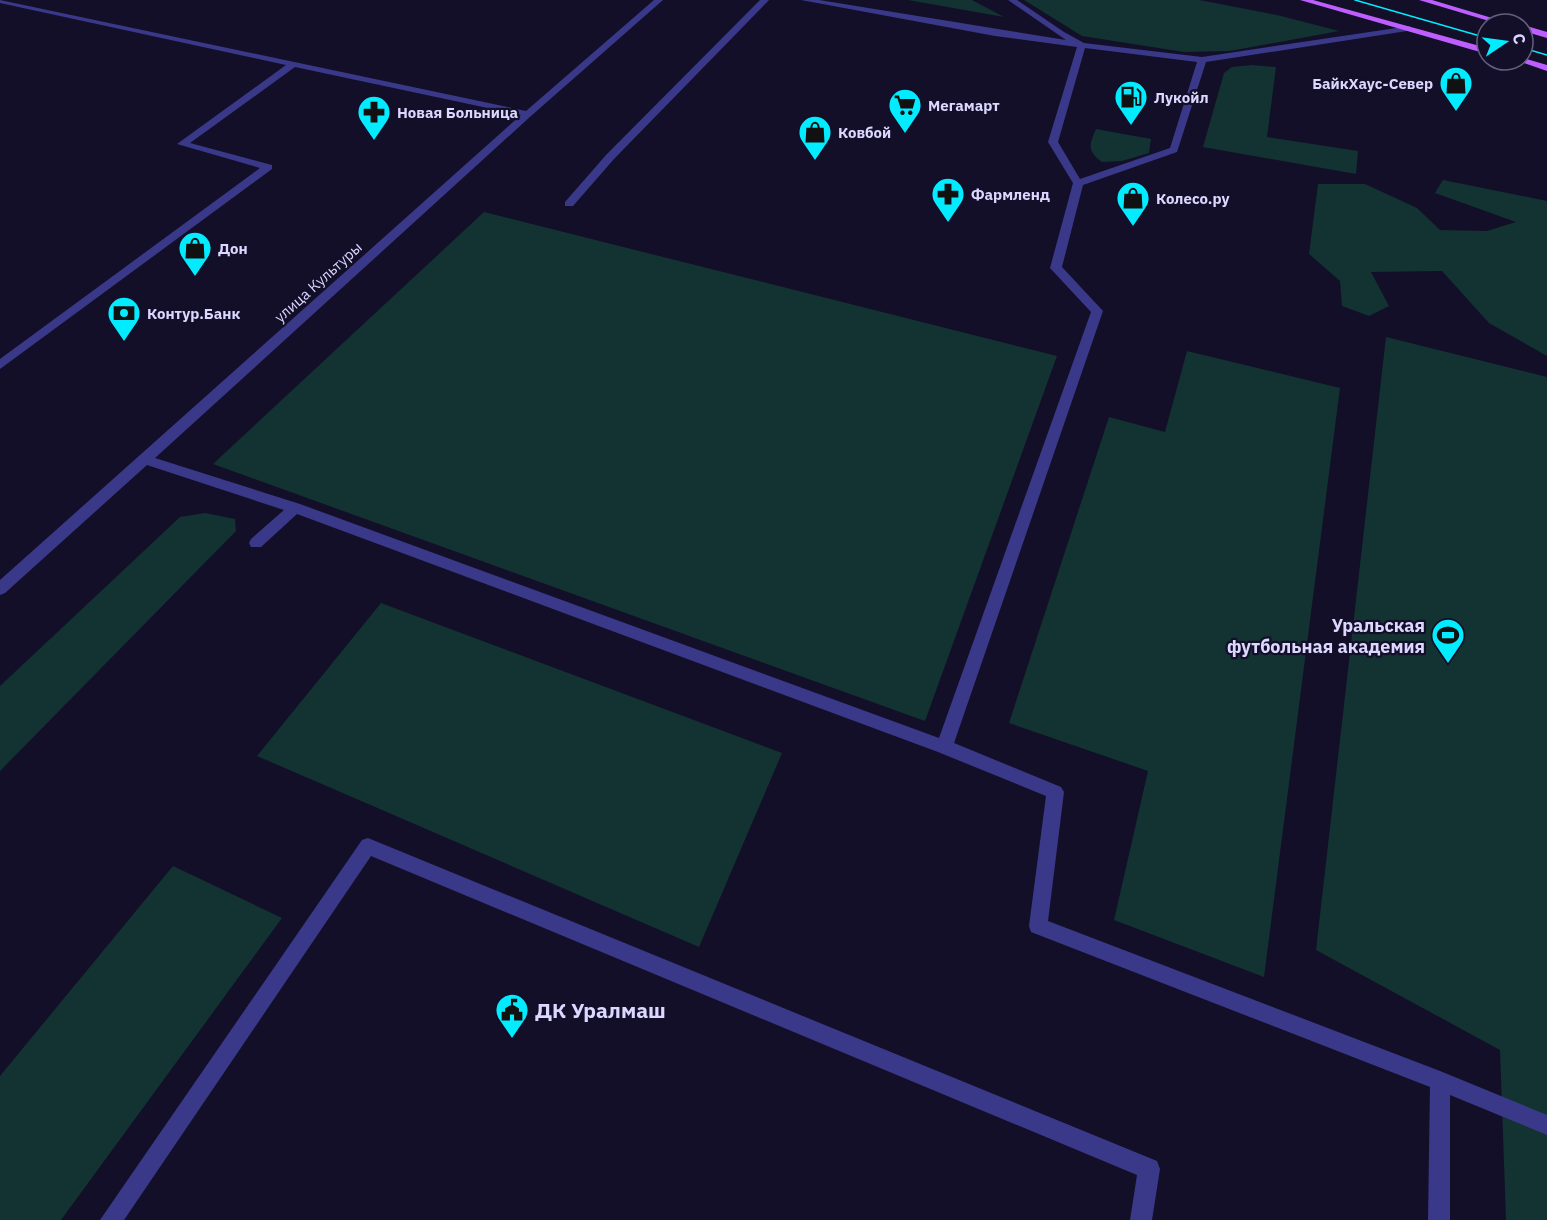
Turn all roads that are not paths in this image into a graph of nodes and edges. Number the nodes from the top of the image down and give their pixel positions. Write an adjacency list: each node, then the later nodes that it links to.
1 (659, 0): 14 (street, улица Культуры)
2 (765, 0): 16 (street)
3 (805, 0): 10 (street)
4 (1012, 0): 10 (street)
5 (1304, 0): 9 (main road)
6 (1423, 0): 8 (main road)
7 (0, 1): 13 (street)
8 (1475, 15)
9 (1407, 28): 11 (main road); 12 (street)
10 (1082, 45): 12 (street); 15 (street)
11 (1475, 48)
12 (1202, 60): 15 (street)
13 (293, 64): 14 (street); 17 (street)
14 (528, 114): 18 (street, улица Культуры)
15 (1078, 183): 22 (street)
16 (569, 204)
17 (0, 365)
18 (144, 459): 19 (street); 21 (street, улица Культуры)
19 (295, 508): 20 (street); 22 (street)
20 (256, 543)
21 (0, 589)
22 (944, 747): 23 (street)
23 (1440, 1081): 24 (street); 27 (street)
24 (1547, 1125)
25 (111, 1220): 26 (street)
26 (1141, 1220)
27 (1438, 1220)

